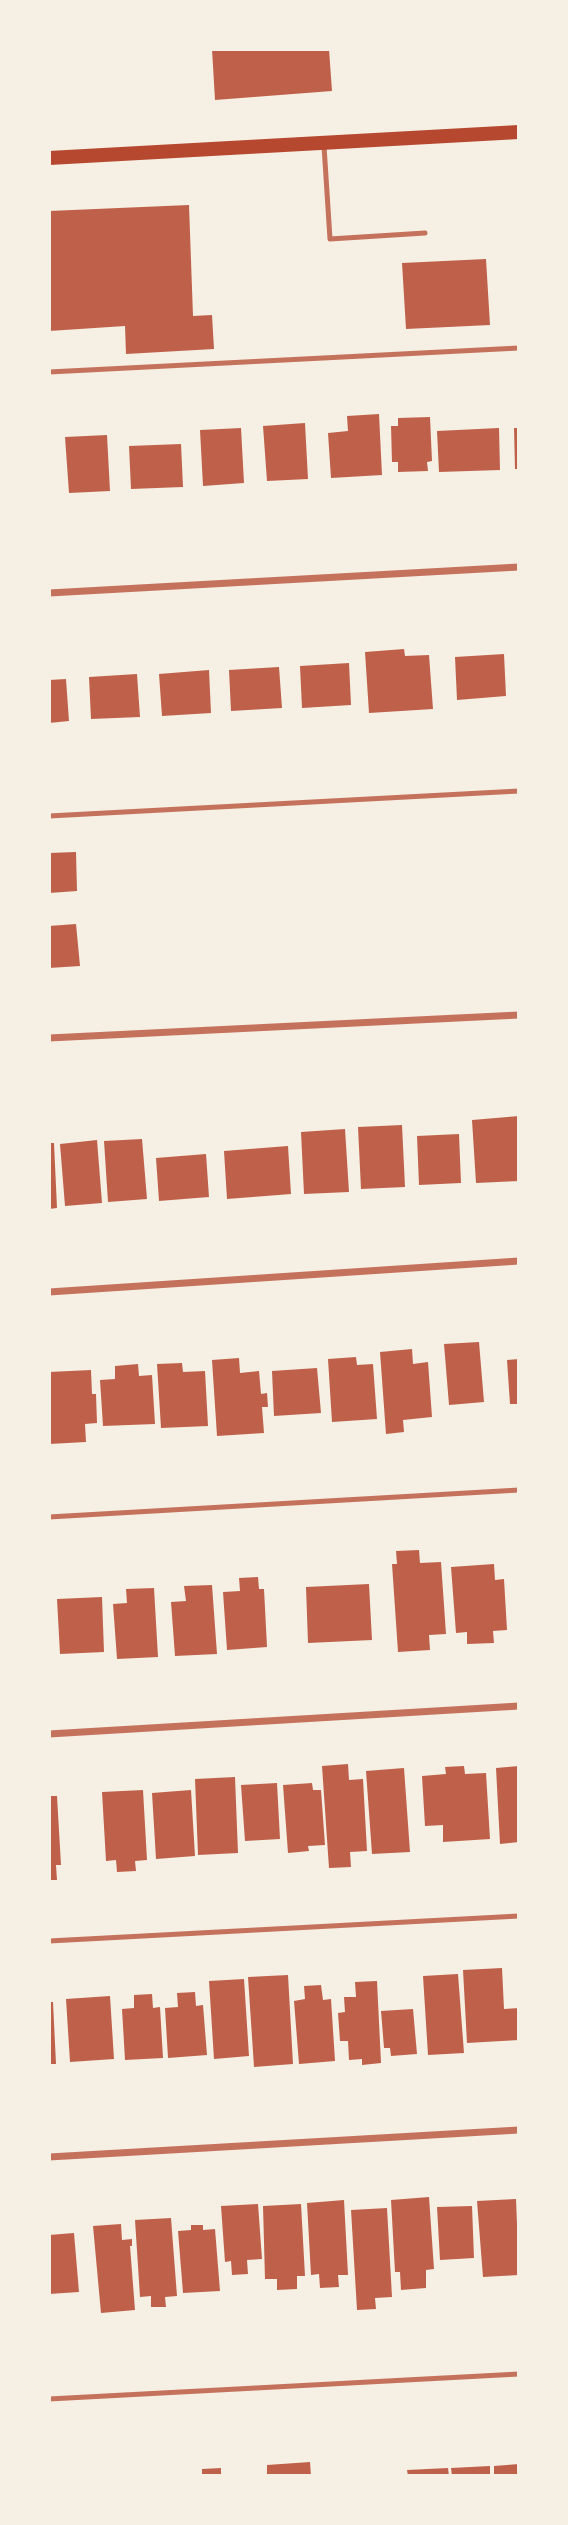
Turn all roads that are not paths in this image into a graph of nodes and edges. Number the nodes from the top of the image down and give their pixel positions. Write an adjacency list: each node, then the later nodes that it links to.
1 (519, 132): 2 (main road)
2 (323, 142): 3 (main road); 4 (lane)
3 (49, 158)
4 (425, 233)
5 (519, 348): 6 (lane)
6 (49, 372)
7 (519, 567): 8 (street)
8 (49, 593)
9 (519, 791): 10 (lane)
10 (49, 817)
11 (519, 1015): 12 (street)
12 (49, 1038)
13 (519, 1261): 14 (street)
14 (49, 1292)
15 (519, 1490): 16 (lane)
16 (49, 1517)
17 (519, 1706): 18 (street)
18 (49, 1734)
19 (519, 1916): 20 (lane)
20 (49, 1941)
21 (519, 2130): 22 (street)
22 (49, 2157)
23 (519, 2374): 24 (lane)
24 (49, 2399)

